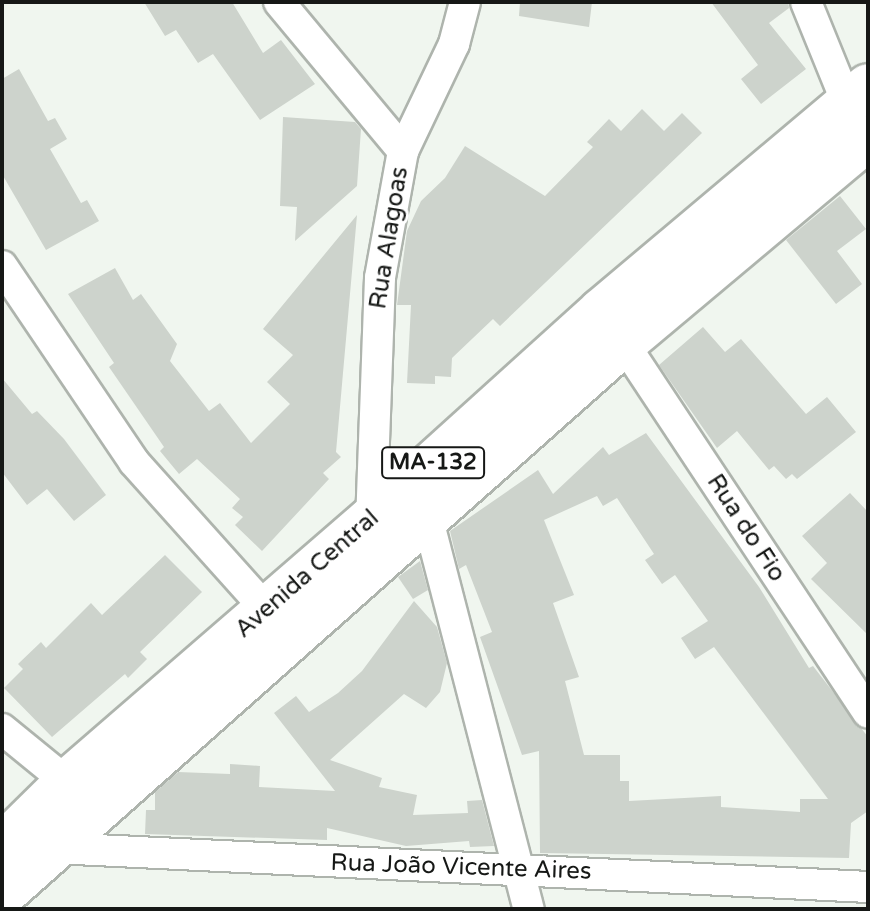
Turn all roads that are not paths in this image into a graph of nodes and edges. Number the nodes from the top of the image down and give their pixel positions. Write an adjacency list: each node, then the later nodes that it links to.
1 (279, 2): 5 (street, Rua Alagoas)
2 (465, 2): 5 (street)
3 (806, 2): 4 (street)
4 (861, 109): 7 (main road, Avenida Central / MA-132)
5 (403, 151): 9 (street, Rua Alagoas)
6 (2, 266): 10 (street)
7 (613, 327): 8 (main road, MA-132); 9 (main road, Avenida Central / MA-132); 11 (street, Rua do Fio)
8 (427, 516): 15 (main road, MA-132); 16 (street)
9 (371, 519): 10 (main road, Avenida Central / MA-132)
10 (266, 609): 13 (main road, Avenida Central / MA-132)
11 (868, 713)
12 (2, 729): 13 (street)
13 (67, 782): 14 (main road, Avenida Central / MA-132)
14 (2, 846)
15 (54, 848): 16 (street, Rua João Vicente Aires); 18 (main road, MA-132)
16 (521, 869): 17 (street, Rua João Vicente Aires); 19 (street)
17 (868, 887)
18 (2, 895)
19 (529, 909)

